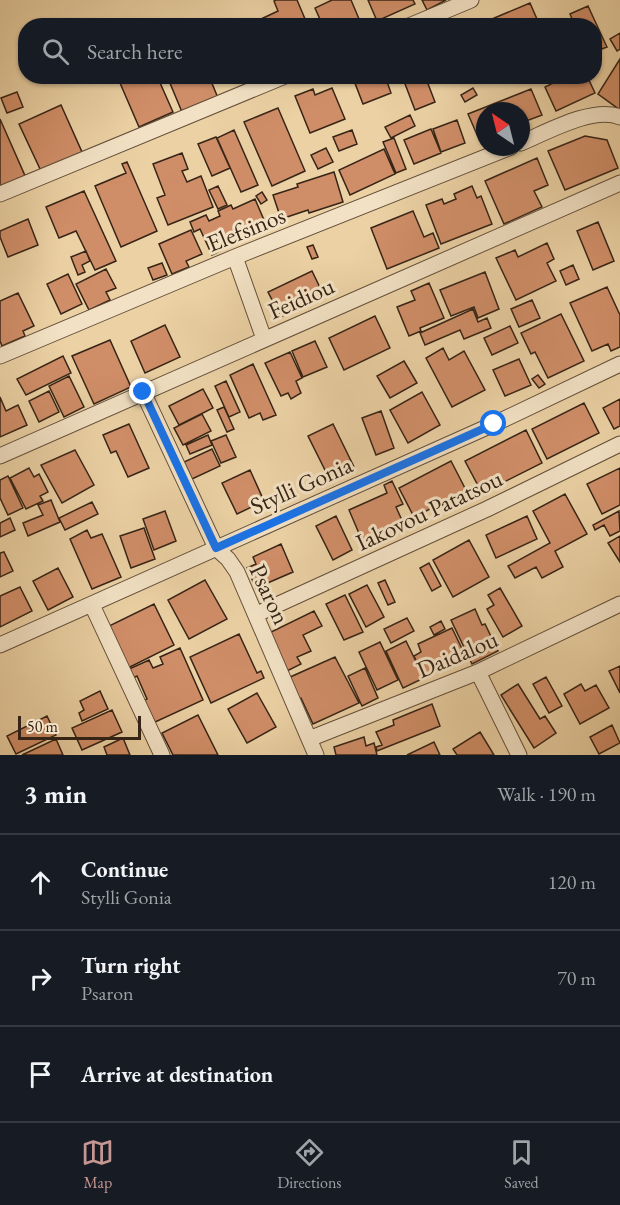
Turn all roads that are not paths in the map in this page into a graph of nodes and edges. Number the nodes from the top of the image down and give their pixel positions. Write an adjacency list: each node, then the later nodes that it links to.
1 (471, 0): 2 (street)
2 (428, 18)
3 (266, 84): 8 (street)
4 (620, 117): 5 (street)
5 (530, 139)
6 (488, 156): 9 (street, Elefsinos)
7 (620, 183): 10 (street, Feidiou)
8 (0, 194)
9 (235, 257): 10 (street); 11 (street, Elefsinos)
10 (264, 339): 13 (street, Feidiou)
11 (0, 356)
12 (620, 364): 16 (street, Stylli Gonia)
13 (143, 392): 15 (street, Feidiou); 16 (street, Psaron)
14 (620, 444): 19 (street, Iakovou Patatsou)
15 (0, 456)
16 (216, 548): 18 (street, Stylli Gonia); 19 (street, Psaron)
17 (620, 604): 21 (street, Daidalou)
18 (92, 605): 20 (street, Stylli Gonia); 23 (street)
19 (257, 614): 22 (street, Psaron)
20 (0, 645)
21 (478, 672): 22 (street, Daidalou); 25 (street)
22 (309, 739): 24 (street, Psaron)
23 (162, 755)
24 (316, 755)
25 (519, 755)

